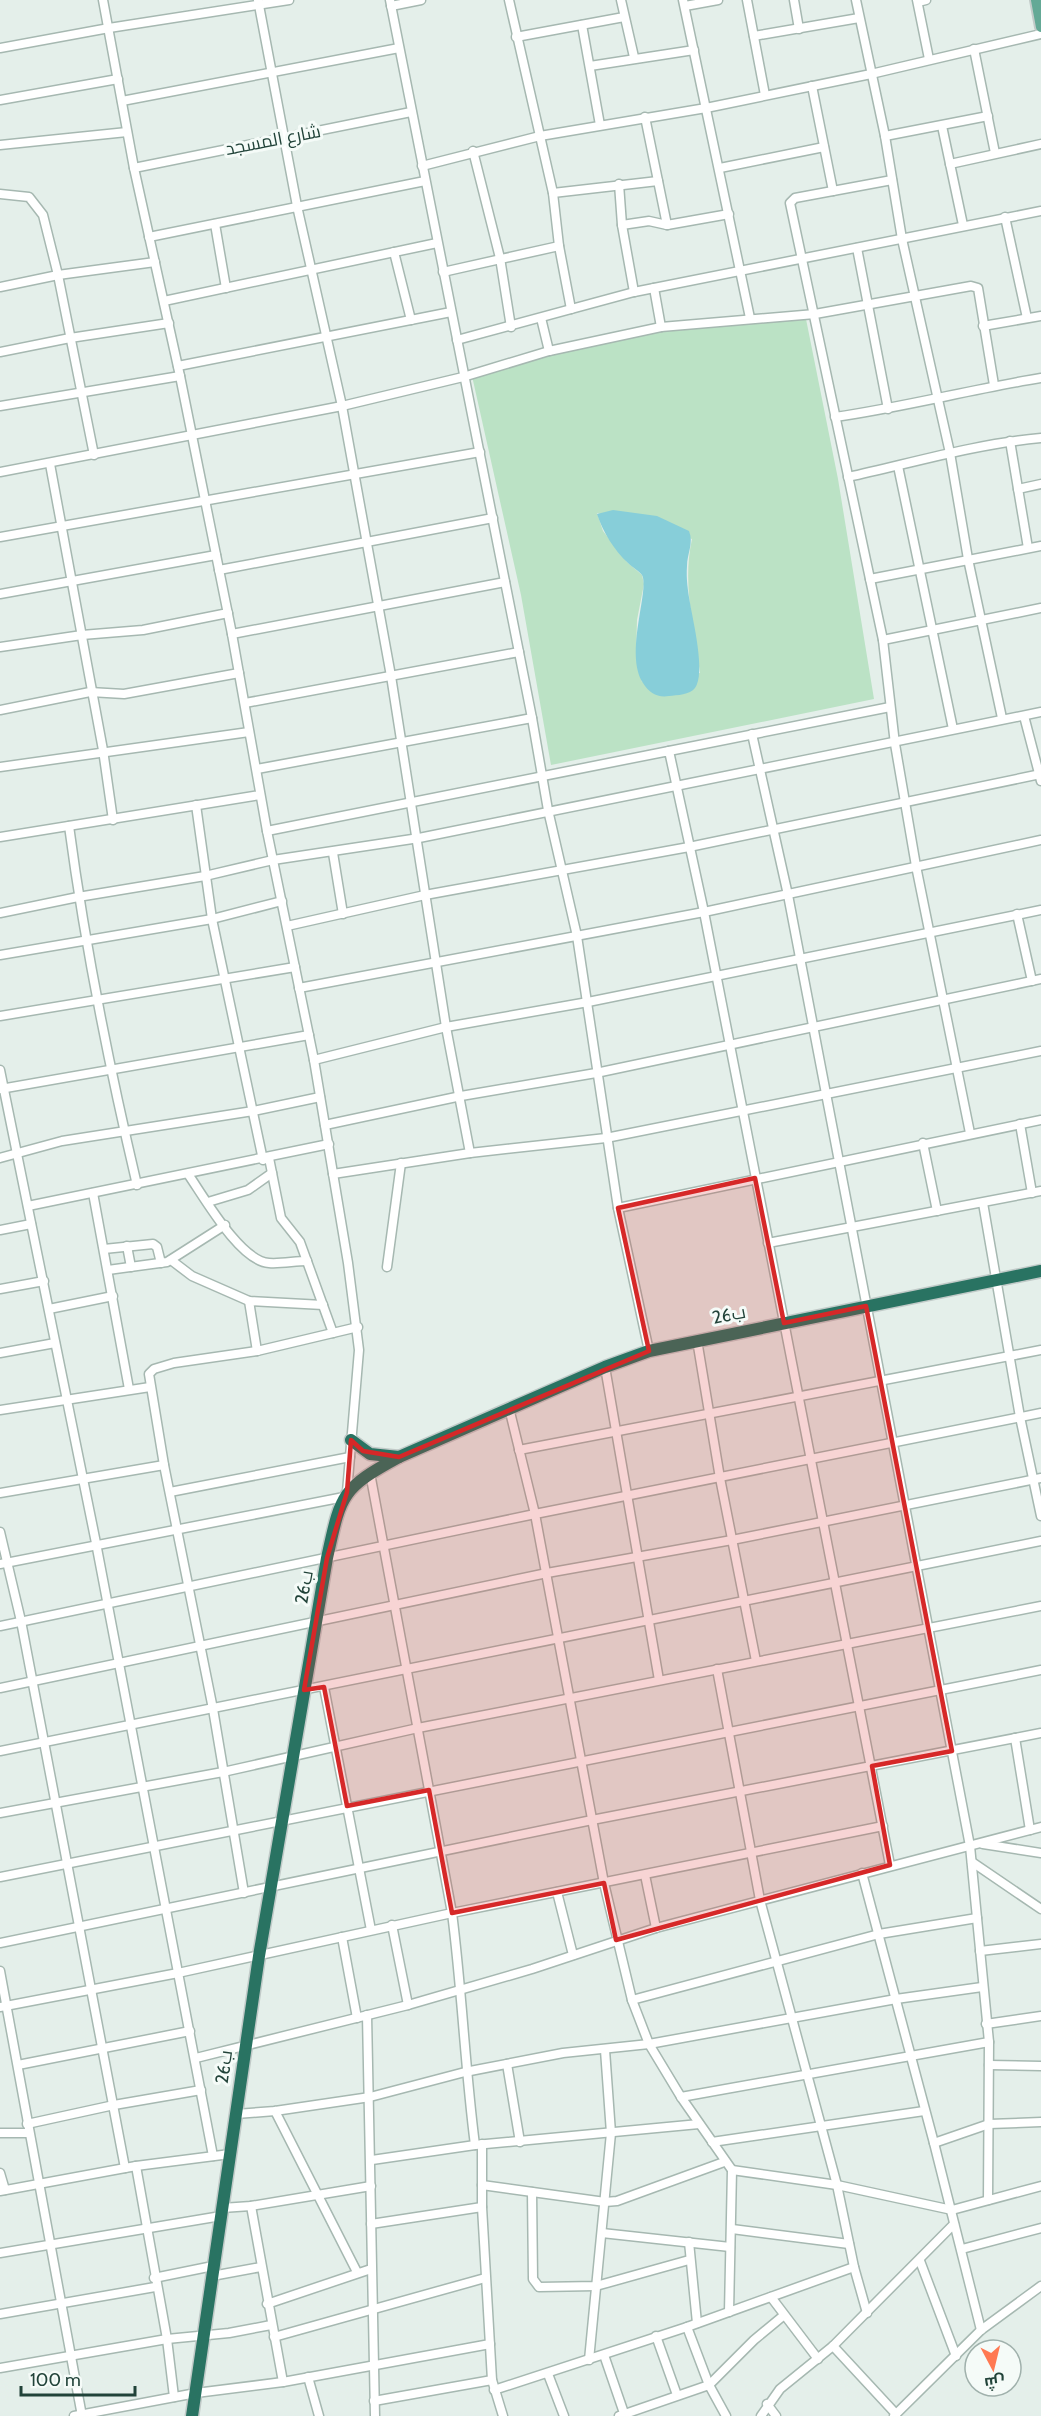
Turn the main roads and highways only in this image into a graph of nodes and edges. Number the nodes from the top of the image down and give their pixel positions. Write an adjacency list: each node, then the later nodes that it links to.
1 (1036, 0): 2 (main road)
2 (1041, 27)
3 (1041, 1271): 5 (highway, 26ب)
4 (351, 1440): 5 (highway)
5 (399, 1457): 6 (highway, 26ب)
6 (192, 2416)

